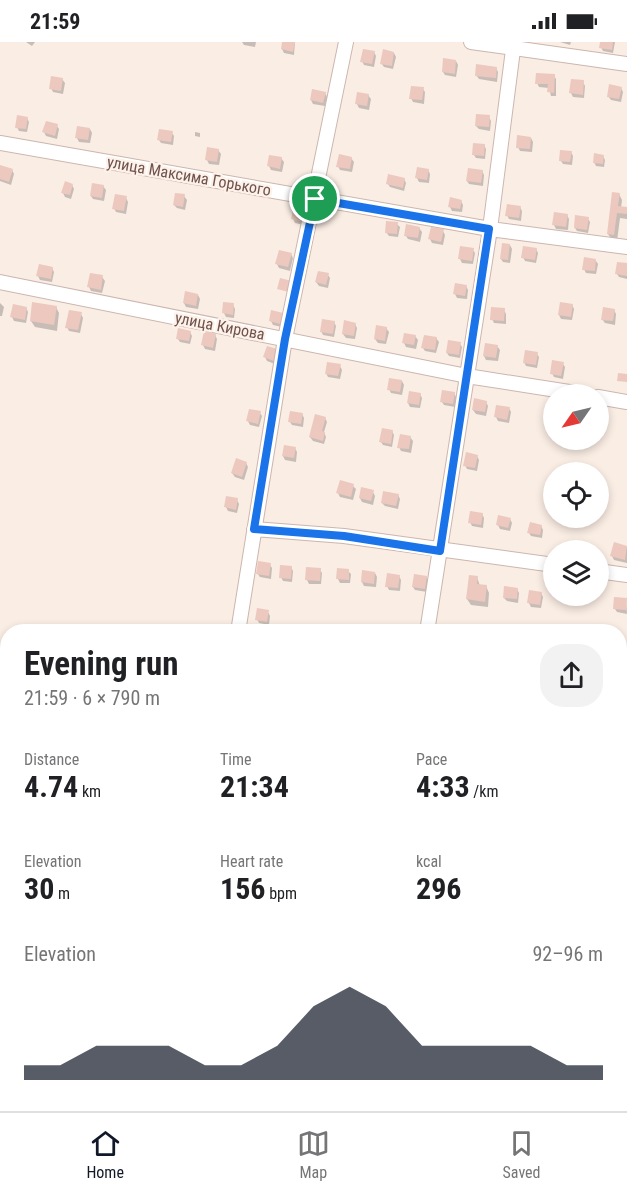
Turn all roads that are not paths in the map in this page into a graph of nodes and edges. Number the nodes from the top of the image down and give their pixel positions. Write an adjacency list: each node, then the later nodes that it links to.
1 (346, 42): 6 (street)
2 (471, 42): 3 (street)
3 (513, 45): 4 (street); 7 (street)
4 (627, 64)
5 (0, 143): 6 (street, улица Максима Горького)
6 (315, 199): 7 (street, улица Максима Горького); 10 (street)
7 (489, 229): 8 (street, улица Максима Горького); 11 (street)
8 (627, 247)
9 (0, 282): 10 (street, улица Кирова)
10 (285, 339): 11 (street, улица Кирова); 15 (street)
11 (467, 376): 12 (street, улица Кирова); 16 (street)
12 (543, 388)
13 (609, 399): 14 (street)
14 (627, 402)
15 (254, 529): 16 (street); 20 (street)
16 (440, 551): 17 (street); 21 (street)
17 (543, 564)
18 (609, 573): 19 (street)
19 (627, 575)
20 (239, 624)
21 (428, 624)

